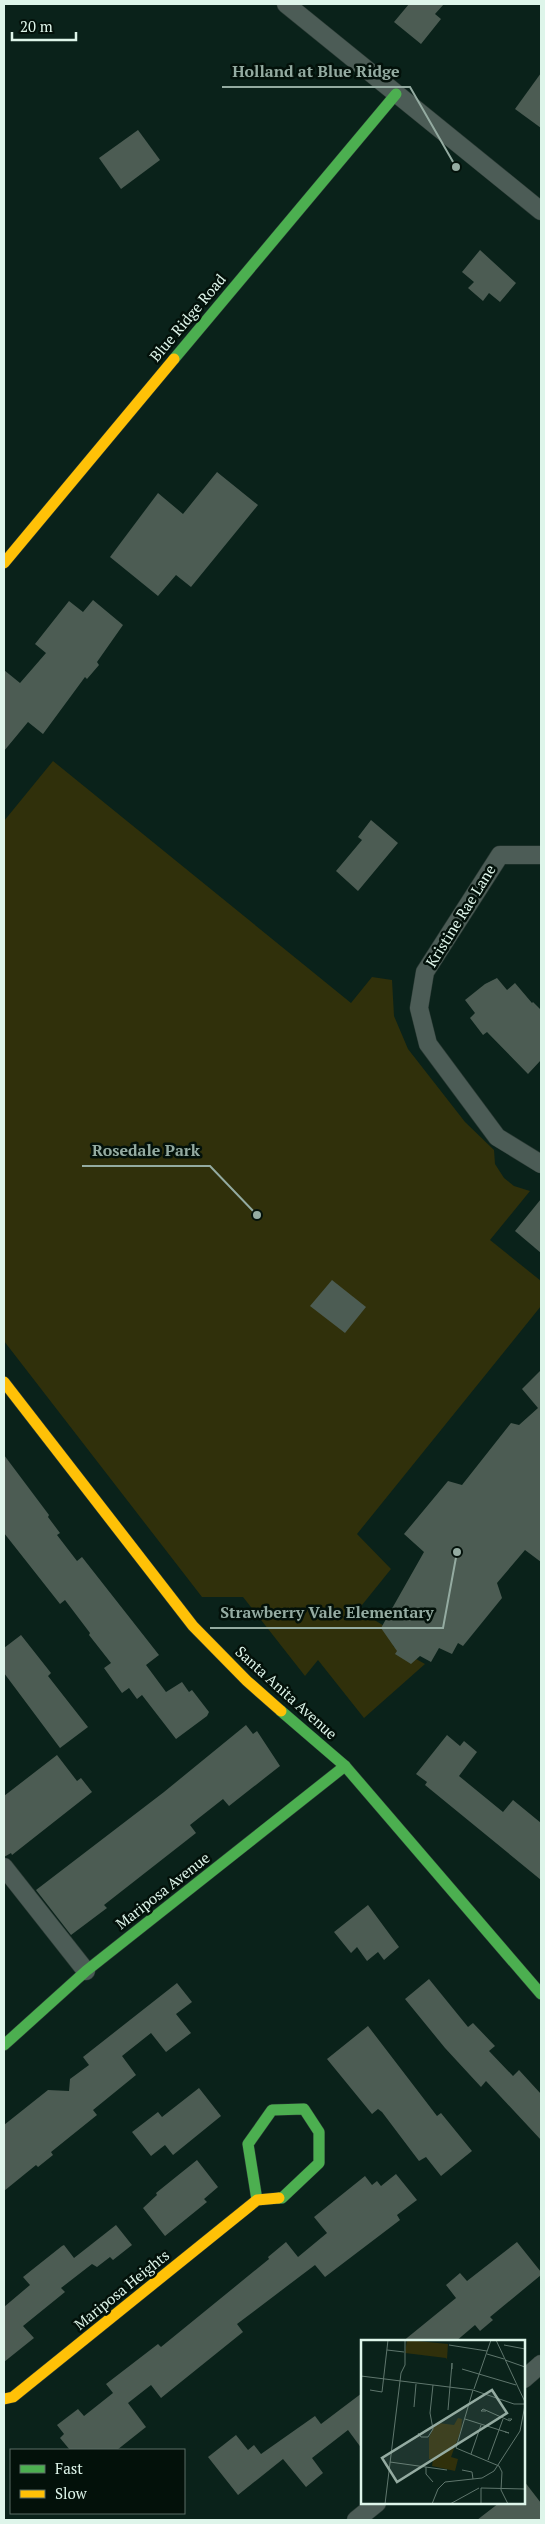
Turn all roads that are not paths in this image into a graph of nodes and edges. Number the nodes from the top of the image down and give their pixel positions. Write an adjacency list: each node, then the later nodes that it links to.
1 (286, 4): 2 (street)
2 (396, 94): 3 (street); 4 (street, Blue Ridge Road)
3 (541, 211)
4 (4, 563)
5 (541, 855): 6 (street, Kristine Rae Lane)
6 (535, 1161)
7 (4, 1382): 8 (street, Santa Anita Avenue)
8 (345, 1766): 10 (street, Mariposa Avenue); 11 (street, Santa Anita Avenue)
9 (4, 1867): 10 (street)
10 (86, 1971): 12 (street, Mariposa Avenue)
11 (541, 1994)
12 (4, 2045)
13 (257, 2200): 13 (street); 16 (street, Mariposa Heights)
14 (541, 2364): 15 (street)
15 (525, 2378)
16 (4, 2399)
17 (376, 2504): 18 (street)
18 (356, 2520)

